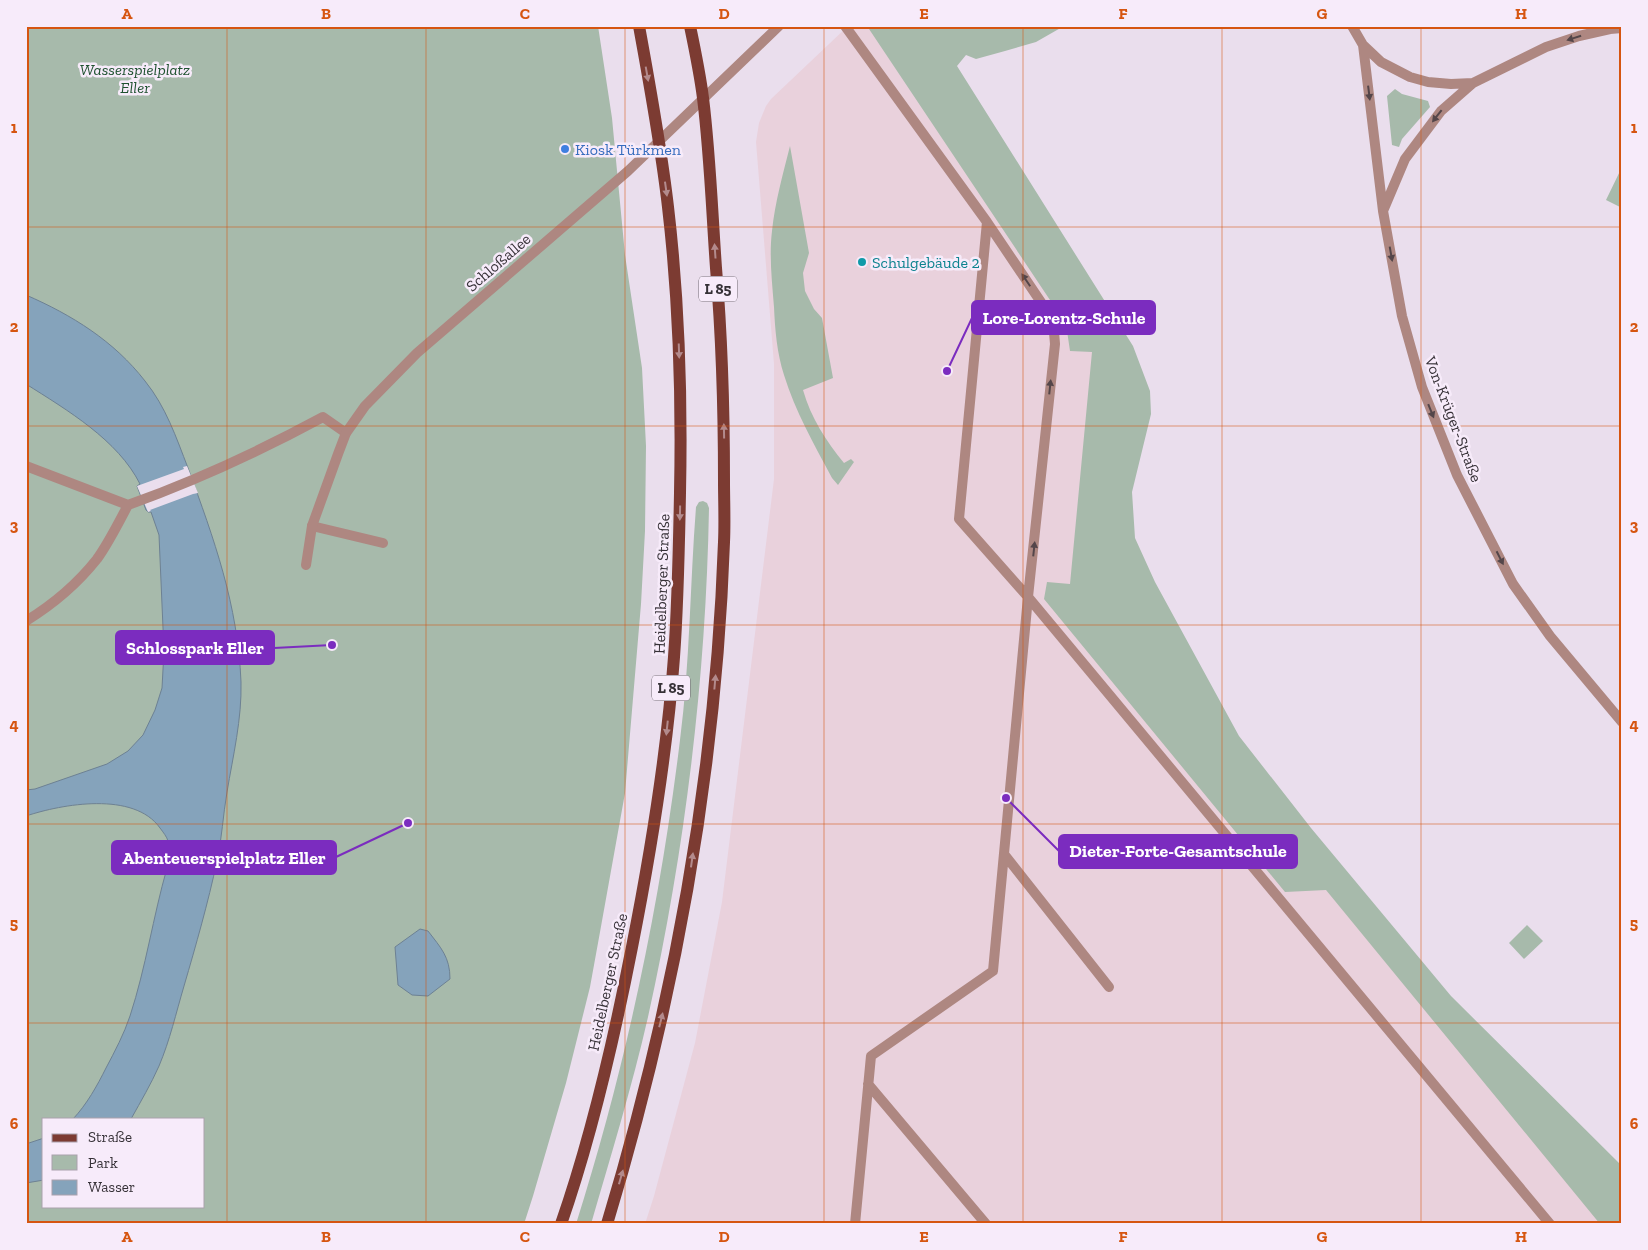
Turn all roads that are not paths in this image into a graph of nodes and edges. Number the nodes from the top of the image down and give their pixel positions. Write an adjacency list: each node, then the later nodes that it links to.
1 (638, 26): 11 (main road, Heidelberger Straße / L 85, one-way to 11)
2 (690, 26): 10 (main road, L 85)
3 (779, 26): 10 (street, Schloßallee)
4 (845, 26): 13 (street)
5 (1352, 26): 8 (street, Von-Krüger-Straße)
6 (1610, 28): 7 (street); 9 (street, one-way to 9)
7 (1622, 28)
8 (1363, 45): 9 (street); 12 (street, Von-Krüger-Straße, one-way to 12)
9 (1473, 83): 12 (street, one-way to 12)
10 (703, 98): 11 (street, Schloßallee); 29 (main road, L 85, one-way to 10)
11 (659, 141): 14 (street, Schloßallee); 28 (main road, Heidelberger Straße / L 85, one-way to 28)
12 (1383, 211): 24 (street, Von-Krüger-Straße, one-way to 24)
13 (987, 222): 22 (street, one-way to 13); 22 (street)
14 (346, 433): 18 (street); 19 (street, Schloßallee)
15 (26, 466): 16 (street)
16 (39, 472): 17 (street); 18 (street)
17 (26, 474)
18 (128, 505): 23 (street)
19 (312, 526): 20 (street); 21 (street, Schloßallee)
20 (383, 543)
21 (306, 565)
22 (1028, 597): 25 (street); 32 (street)
23 (26, 621)
24 (1622, 722)
25 (1004, 854): 26 (street); 27 (street)
26 (1109, 987)
27 (868, 1084): 30 (street); 31 (street)
28 (561, 1224)
29 (607, 1224)
30 (855, 1224)
31 (986, 1224)
32 (1550, 1224)

